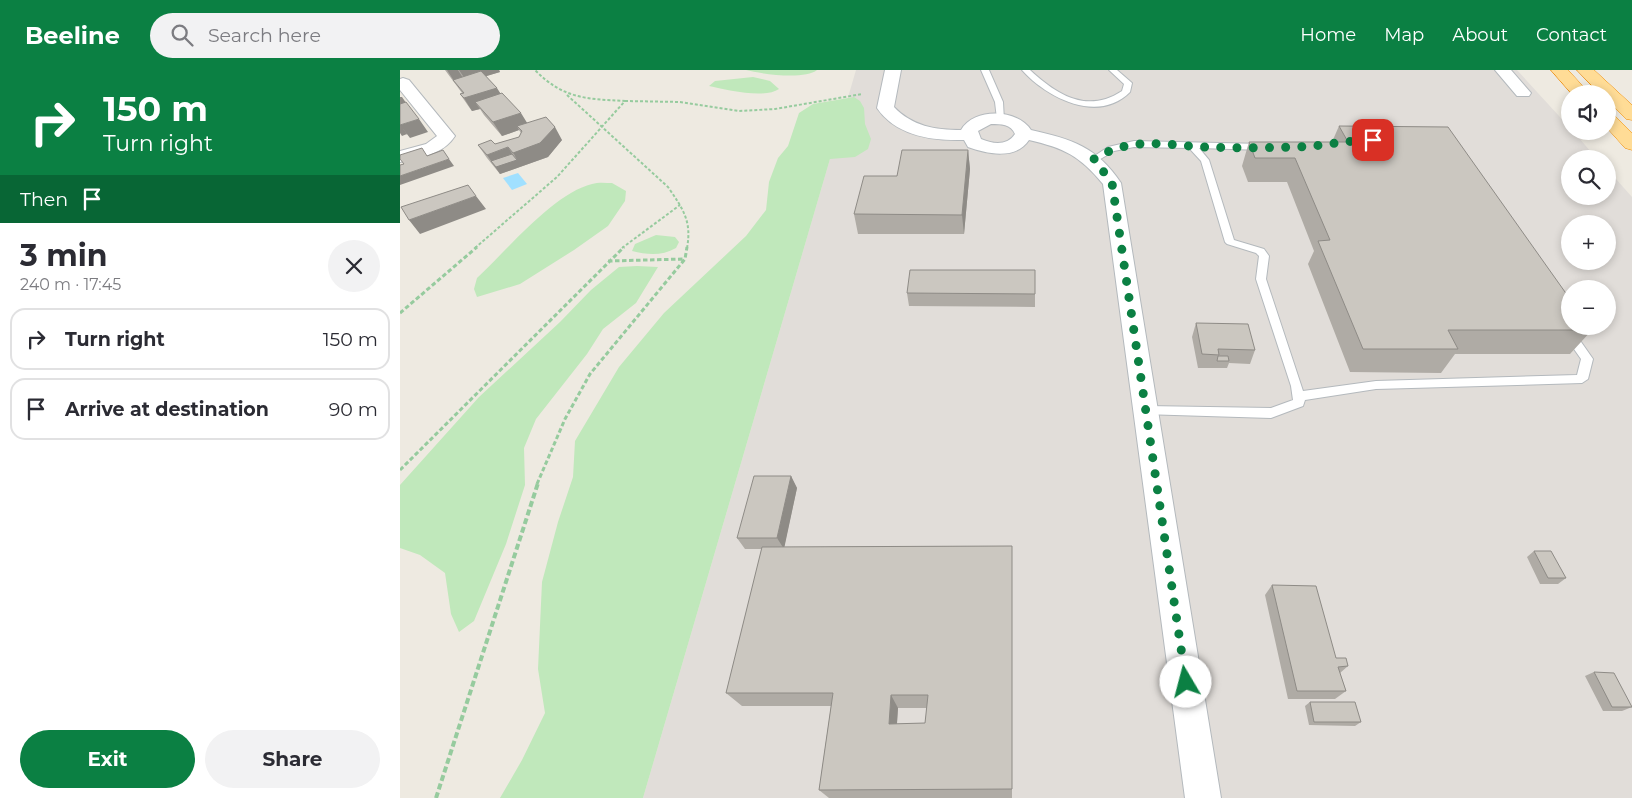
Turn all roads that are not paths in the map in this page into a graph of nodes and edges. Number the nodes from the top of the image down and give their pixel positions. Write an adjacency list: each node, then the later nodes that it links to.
1 (893, 70): 15 (street)
2 (985, 70): 12 (lane)
3 (1026, 70): 4 (lane)
4 (1112, 70)
5 (1503, 70): 10 (street)
6 (1559, 70): 9 (highway)
7 (1585, 70): 11 (highway)
8 (402, 82): 19 (street)
9 (1573, 85)
10 (1522, 92)
11 (1632, 115)
12 (1001, 119): 14 (street); 15 (street)
13 (1616, 127): 16 (highway)
14 (1024, 134): 15 (street); 20 (street)
15 (969, 135)
16 (1632, 144)
17 (1193, 146): 18 (lane); 20 (lane); 22 (lane)
18 (1276, 147)
19 (400, 158)
20 (1094, 159): 23 (street)
21 (1560, 321): 22 (lane)
22 (1298, 396): 23 (lane)
23 (1146, 411): 24 (street)
24 (1203, 798)

